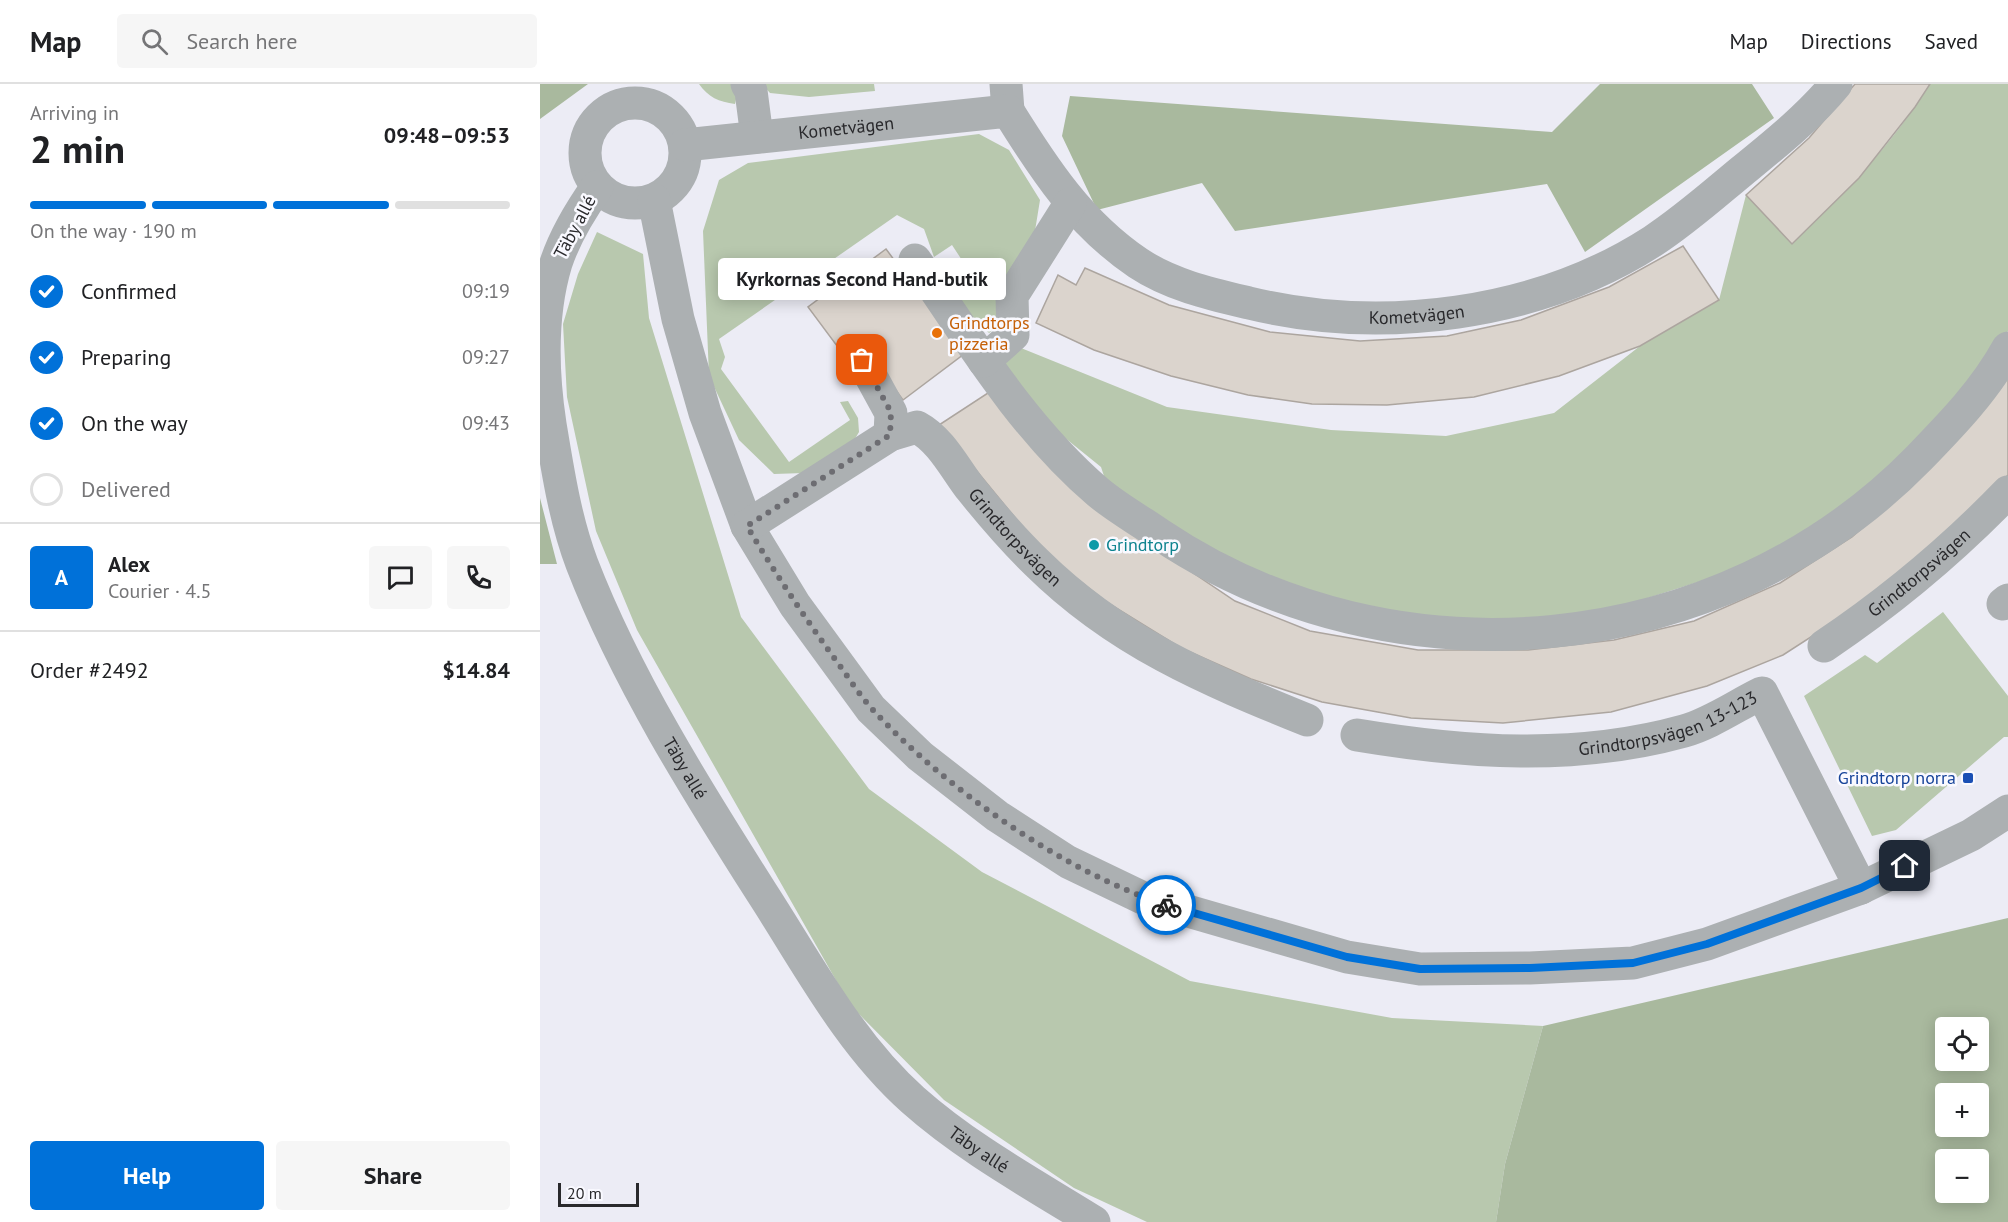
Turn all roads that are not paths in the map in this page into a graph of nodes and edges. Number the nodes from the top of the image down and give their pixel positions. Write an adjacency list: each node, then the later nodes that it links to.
1 (747, 84): 5 (street)
2 (1836, 84): 9 (street, Kometvägen)
3 (643, 94): 6 (street); 7 (street)
4 (1007, 98): 5 (street, Kometvägen); 9 (street, Kometvägen)
5 (757, 137): 6 (street, Kometvägen)
6 (685, 145): 8 (street)
7 (597, 187): 8 (street); 22 (street, Täby allé)
8 (654, 200): 16 (street)
9 (1070, 204): 13 (street)
10 (915, 260): 13 (street)
11 (2008, 348): 13 (street)
12 (862, 360): 14 (street)
13 (984, 361)
14 (890, 435): 16 (street, Grindtorpsvägen); 18 (street, Grindtorpsvägen)
15 (2008, 492): 17 (street, Grindtorpsvägen)
16 (747, 526): 21 (street)
17 (1824, 646)
18 (1307, 720)
19 (1357, 735): 21 (street, Grindtorpsvägen 13-123)
20 (2008, 811): 21 (street)
21 (1861, 888)
22 (1094, 1222)

